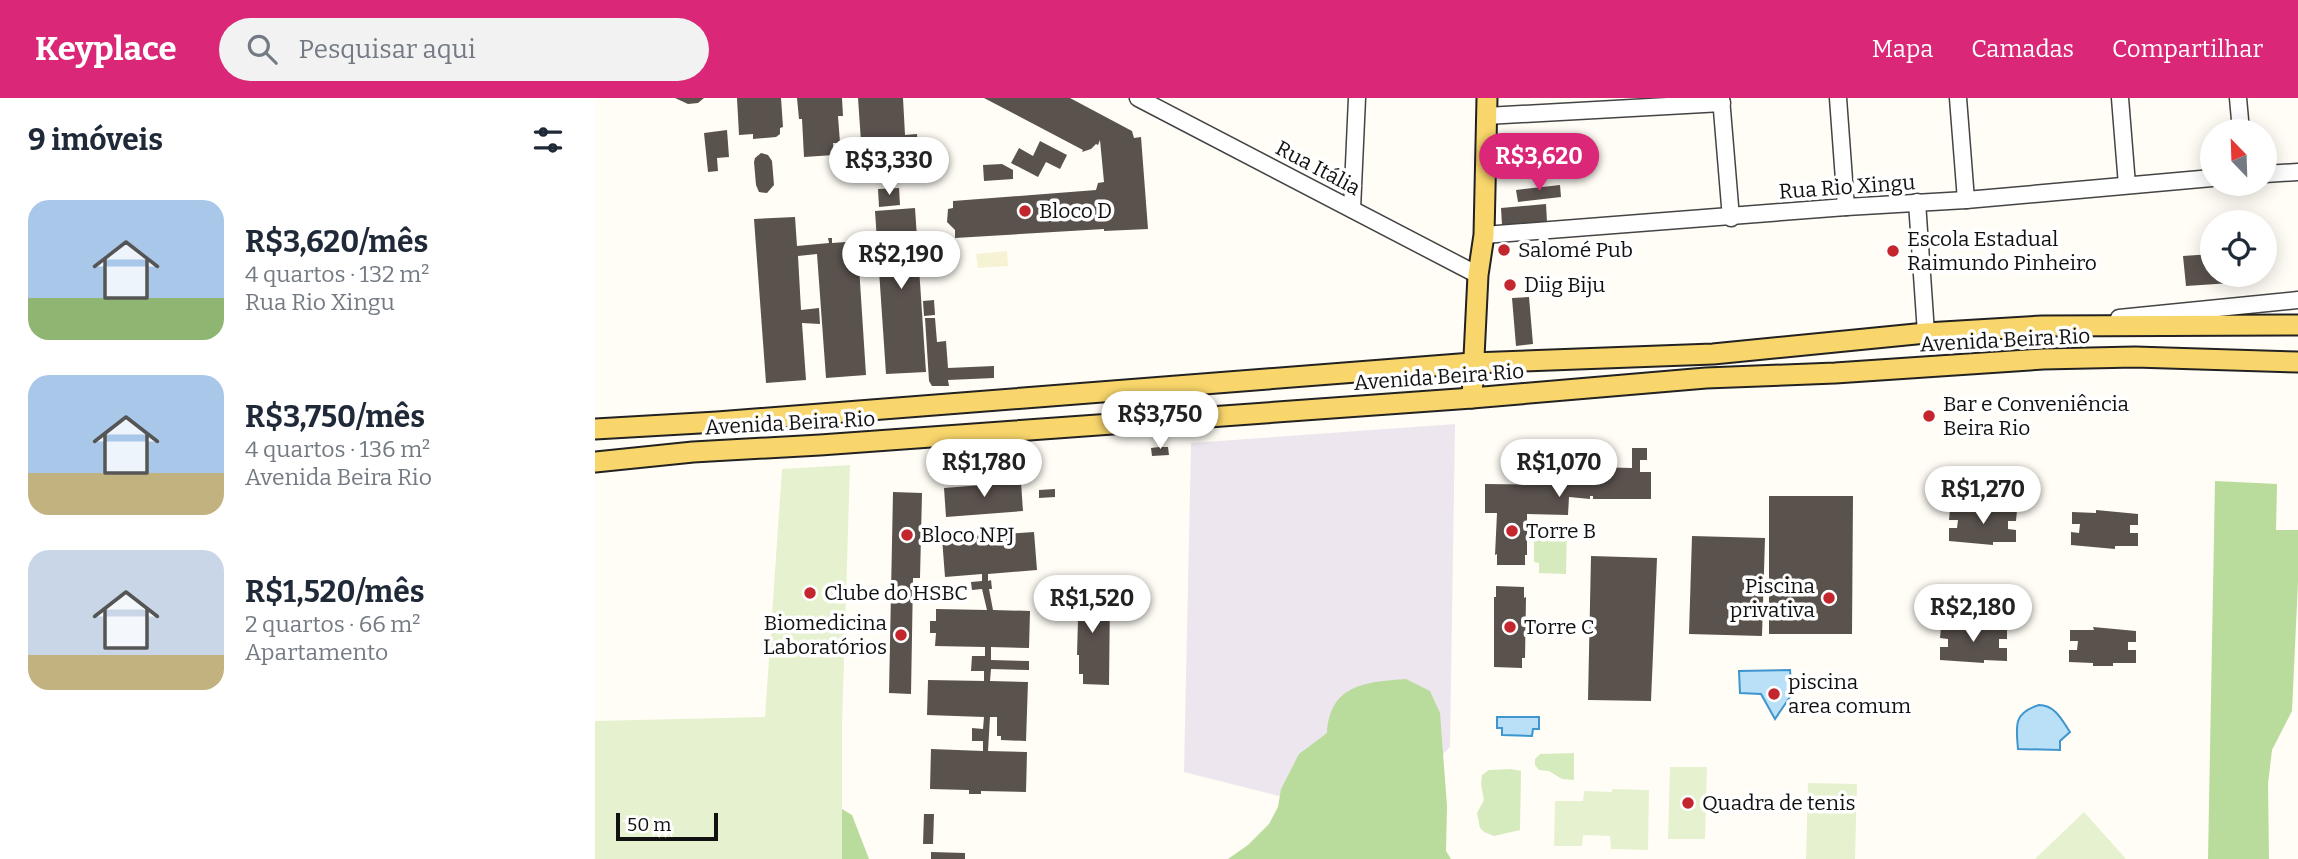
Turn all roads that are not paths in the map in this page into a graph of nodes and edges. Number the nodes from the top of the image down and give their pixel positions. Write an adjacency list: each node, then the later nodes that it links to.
1 (1138, 98): 17 (street, Rua Itália)
2 (1357, 98): 17 (street)
3 (1838, 98): 16 (street)
4 (1958, 98): 14 (street)
5 (2120, 98): 13 (street)
6 (2238, 98): 9 (street)
7 (1721, 100): 8 (street); 18 (street)
8 (1486, 107): 19 (main road)
9 (2240, 119)
10 (2298, 172): 11 (street)
11 (2277, 173)
12 (2200, 179): 13 (street, Rua Rio Xingu)
13 (2126, 185): 14 (street, Rua Rio Xingu)
14 (1966, 200): 15 (street, Rua Rio Xingu)
15 (1917, 202): 16 (street, Rua Rio Xingu); 25 (street)
16 (1846, 207): 18 (street, Rua Rio Xingu)
17 (1352, 209): 20 (street, Rua Itália)
18 (1731, 218): 19 (street, Rua Rio Xingu)
19 (1484, 235): 20 (main road)
20 (1478, 275): 28 (main road)
21 (2298, 300): 24 (street)
22 (2218, 325): 23 (main road, Avenida Beira Rio); 24 (main road, Avenida Beira Rio); 26 (main road, Avenida Beira Rio)
23 (2298, 325)
24 (2042, 326): 25 (main road, Avenida Beira Rio)
25 (1926, 332): 27 (main road, Avenida Beira Rio)
26 (2298, 334)
27 (1713, 354): 28 (main road, Avenida Beira Rio); 30 (main road)
28 (1472, 363): 31 (main road, Avenida Beira Rio); 32 (main road)
29 (2294, 363): 30 (main road, Avenida Beira Rio)
30 (1706, 378): 32 (main road, Avenida Beira Rio)
31 (1153, 388): 33 (main road); 34 (main road, Avenida Beira Rio)
32 (1472, 398): 33 (main road, Avenida Beira Rio)
33 (1156, 420): 35 (main road, Avenida Beira Rio)
34 (597, 431)
35 (595, 462)

